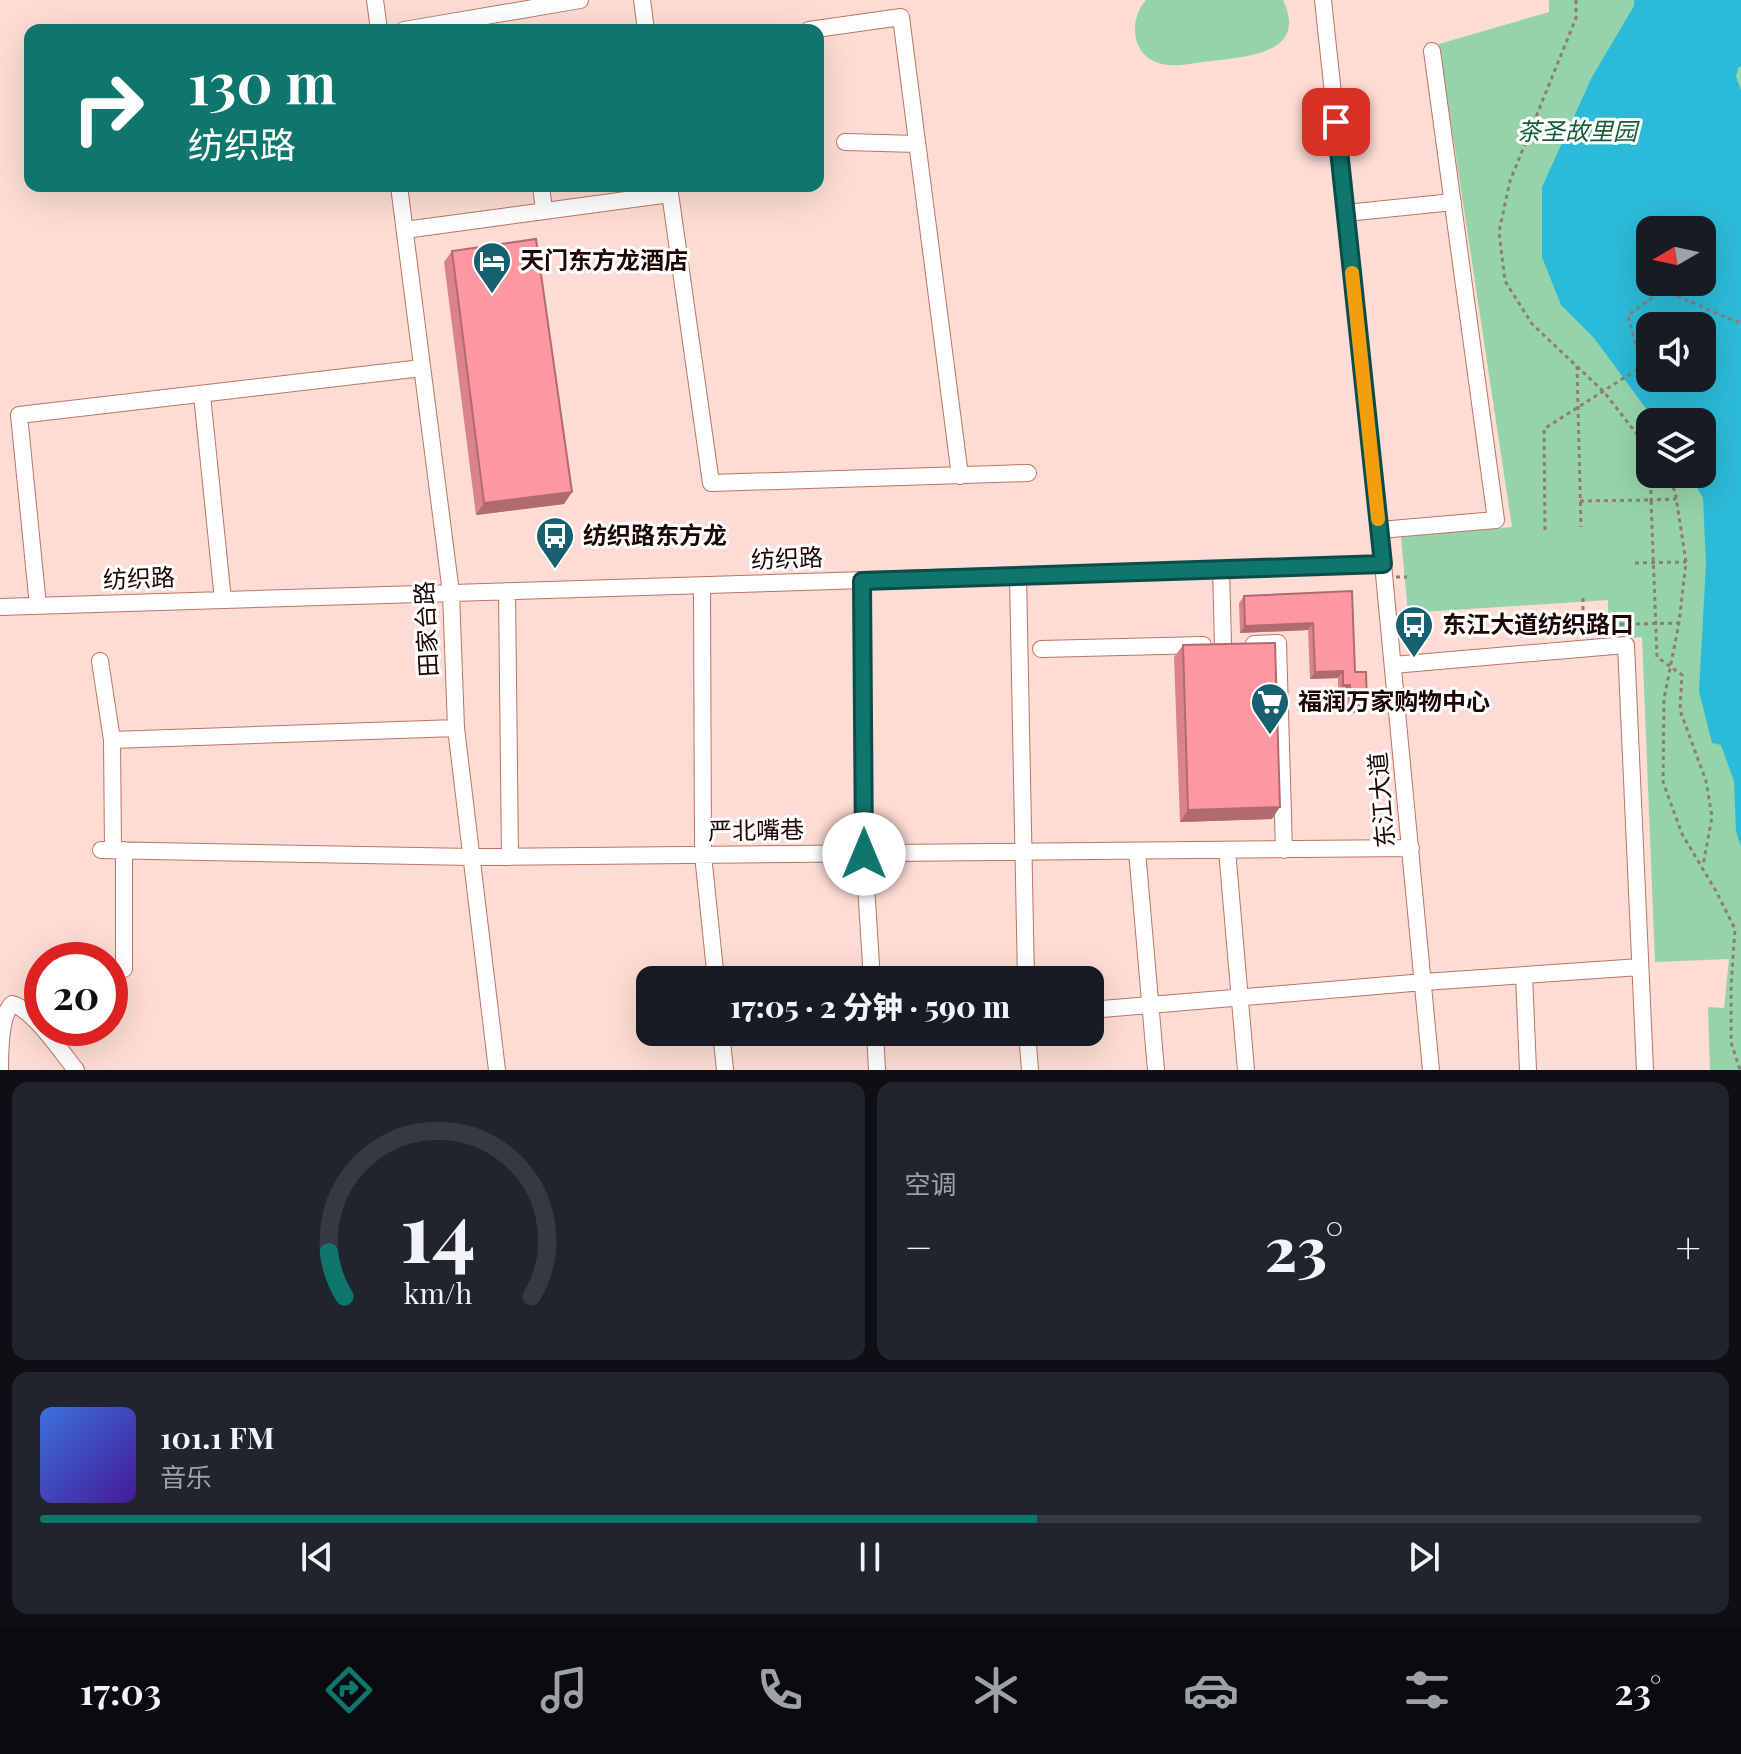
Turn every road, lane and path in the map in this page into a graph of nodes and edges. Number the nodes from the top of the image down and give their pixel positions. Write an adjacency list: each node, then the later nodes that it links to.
1 (375, 0): 6 (street)
2 (580, 0): 7 (street)
3 (642, 0): 8 (street)
4 (1323, 0): 19 (street, 东江大道)
5 (1576, 0): 22 (path)
6 (378, 24)
7 (439, 24)
8 (645, 24)
9 (824, 28): 12 (street)
10 (1432, 51): 17 (street)
11 (845, 142): 12 (street)
12 (917, 144): 29 (street)
13 (400, 192): 20 (street, 田家台路)
14 (542, 192): 18 (street)
15 (657, 192): 18 (street)
16 (669, 192): 29 (street)
17 (1453, 202): 19 (street); 36 (street)
18 (544, 211): 20 (street)
19 (1346, 213): 36 (street, 东江大道)
20 (405, 230): 23 (street, 田家台路)
21 (1741, 318): 24 (path)
22 (1577, 366): 24 (path); 26 (path)
23 (422, 368): 25 (street); 47 (street, 田家台路)
24 (1604, 392): 26 (path); 27 (path)
25 (202, 395): 49 (street); 50 (street)
26 (1578, 407): 34 (path); 37 (path)
27 (1636, 433)
28 (1028, 473): 29 (street)
29 (960, 476)
30 (1651, 488): 33 (path)
31 (1673, 488): 32 (path)
32 (1676, 499): 33 (path); 39 (path)
33 (1651, 500): 34 (path); 38 (path)
34 (1580, 501): 35 (path)
35 (1581, 527)
36 (1380, 530): 41 (street, 东江大道)
37 (1545, 530)
38 (1653, 562): 39 (path); 40 (path); 52 (path)
39 (1686, 562): 53 (path)
40 (1635, 563)
41 (1383, 564): 42 (street, 纺织路); 57 (street, 东江大道)
42 (1221, 569): 43 (street, 纺织路); 54 (street)
43 (1018, 576): 44 (street, 纺织路); 66 (street)
44 (862, 581): 45 (street, 纺织路); 67 (street)
45 (702, 586): 46 (street, 纺织路); 68 (street)
46 (507, 591): 47 (street, 纺织路); 70 (street)
47 (451, 593): 49 (street, 纺织路); 59 (street, 田家台路)
48 (1583, 598): 52 (path)
49 (223, 600): 50 (street, 纺织路)
50 (38, 606): 51 (street, 纺织路)
51 (0, 607)
52 (1655, 623): 53 (path); 58 (path)
53 (1679, 623): 58 (path)
54 (1223, 644): 55 (street); 64 (street)
55 (1041, 649)
56 (100, 661): 60 (street)
57 (1393, 665): 61 (street, 东江大道); 76 (street)
58 (1671, 668): 71 (path); 71 (path)
59 (456, 728): 60 (street); 69 (street, 田家台路)
60 (112, 740): 62 (street)
61 (1411, 848): 64 (street, 严北嘴巷); 78 (street, 东江大道)
62 (113, 850): 69 (street, 严北嘴巷); 72 (street)
63 (1227, 850): 64 (street, 严北嘴巷); 65 (street, 严北嘴巷); 79 (street)
64 (1284, 850)
65 (1137, 851): 66 (street, 严北嘴巷); 80 (street)
66 (1023, 853): 67 (street, 严北嘴巷); 75 (street)
67 (864, 854): 68 (street, 严北嘴巷); 74 (street)
68 (703, 855): 70 (street, 严北嘴巷); 73 (street)
69 (472, 857): 70 (street, 严北嘴巷); 87 (street, 田家台路)
70 (510, 857)
71 (1703, 868): 96 (path)
72 (122, 942)
73 (715, 966)
74 (871, 966)
75 (1026, 966)
76 (1640, 967): 77 (street); 95 (street)
77 (1524, 975): 78 (street); 94 (street)
78 (1424, 982): 79 (street); 93 (street, 东江大道)
79 (1240, 997): 80 (street); 92 (street)
80 (1150, 1005): 81 (street); 91 (street)
81 (1104, 1009)
82 (722, 1046): 88 (street)
83 (876, 1046): 89 (street)
84 (1028, 1046): 90 (street)
85 (0, 1070): 86 (street)
86 (76, 1070)
87 (497, 1070)
88 (725, 1070)
89 (877, 1070)
90 (1030, 1070)
91 (1156, 1070)
92 (1246, 1070)
93 (1431, 1070)
94 (1528, 1070)
95 (1645, 1070)
96 (1740, 1070)

